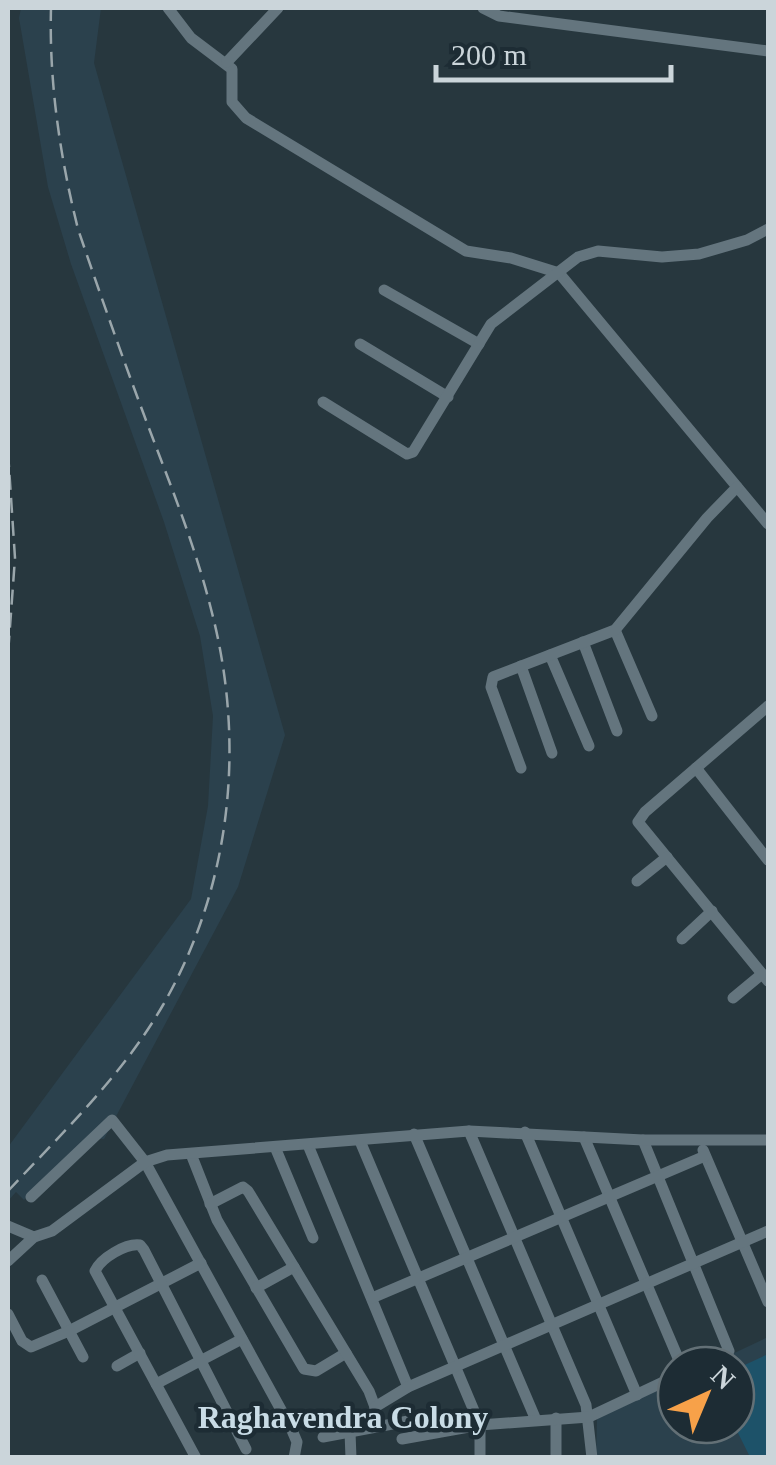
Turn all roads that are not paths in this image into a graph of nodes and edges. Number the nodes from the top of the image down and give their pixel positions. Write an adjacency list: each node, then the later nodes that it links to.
1 (168, 8): 6 (street)
2 (278, 8): 6 (street)
3 (483, 8): 4 (street)
4 (507, 12): 5 (street)
5 (768, 51)
6 (227, 62): 8 (street)
7 (768, 228): 8 (street)
8 (560, 273): 11 (street); 14 (street)
9 (384, 290): 11 (street)
10 (360, 344): 12 (street)
11 (479, 344): 12 (street)
12 (448, 397): 13 (street)
13 (323, 402)
14 (737, 488): 15 (street); 16 (street)
15 (768, 524)
16 (615, 630): 17 (street); 21 (street)
17 (583, 642): 18 (street); 22 (street)
18 (550, 655): 19 (street); 23 (street)
19 (521, 666): 24 (street); 25 (street)
20 (768, 706): 26 (street)
21 (652, 716)
22 (617, 731)
23 (589, 746)
24 (552, 753)
25 (521, 768)
26 (696, 768): 27 (street); 28 (street)
27 (667, 857): 29 (street); 30 (street)
28 (768, 860)
29 (637, 881)
30 (712, 911): 31 (street); 32 (street)
31 (682, 938)
32 (766, 978): 33 (street)
33 (733, 998)
34 (469, 1130): 35 (street); 36 (street); 56 (street)
35 (525, 1132): 37 (street); 51 (street)
36 (414, 1134): 41 (street); 58 (street)
37 (584, 1137): 38 (street); 49 (street)
38 (643, 1140): 39 (street); 47 (street)
39 (700, 1140): 40 (street); 45 (street)
40 (768, 1140)
41 (360, 1141): 42 (street); 63 (street)
42 (308, 1145): 43 (street); 68 (street)
43 (275, 1147): 44 (street); 55 (street)
44 (191, 1154): 46 (street); 50 (street)
45 (705, 1156): 47 (street); 57 (street)
46 (145, 1162): 48 (street); 54 (street); 60 (street)
47 (656, 1176): 49 (street); 61 (street)
48 (32, 1197)
49 (608, 1197): 51 (street); 65 (street)
50 (210, 1204): 62 (street); 67 (street)
51 (560, 1218): 56 (street); 70 (street)
52 (8, 1226): 54 (street)
53 (768, 1231): 57 (street)
54 (34, 1237): 59 (street)
55 (313, 1238)
56 (512, 1238): 58 (street); 73 (street)
57 (741, 1243): 61 (street); 69 (street)
58 (467, 1257): 63 (street); 78 (street)
59 (8, 1261)
60 (201, 1264): 66 (street); 75 (street)
61 (692, 1266): 65 (street); 77 (street)
62 (294, 1267): 67 (street); 80 (street)
63 (418, 1278): 68 (street); 84 (street)
64 (42, 1280): 74 (street)
65 (646, 1284): 70 (street); 76 (street)
66 (160, 1285): 71 (street); 71 (street); 82 (street)
67 (256, 1288): 80 (street)
68 (372, 1298): 87 (street)
69 (768, 1302)
70 (598, 1304): 73 (street); 88 (street)
71 (115, 1307): 74 (street); 79 (street)
72 (8, 1314): 74 (street)
73 (550, 1327): 78 (street); 90 (street)
74 (70, 1331): 81 (street)
75 (242, 1339): 82 (street); 101 (street)
76 (672, 1345)
77 (726, 1345)
78 (504, 1347): 84 (street); 93 (street)
79 (140, 1353): 83 (street); 85 (street)
80 (346, 1353): 89 (street)
81 (82, 1358)
82 (200, 1360): 85 (street); 99 (street)
83 (117, 1366)
84 (456, 1367): 87 (street); 94 (street)
85 (156, 1384): 100 (street)
86 (656, 1386): 88 (street)
87 (408, 1387): 89 (street)
88 (637, 1395): 90 (street)
89 (375, 1407): 95 (street)
90 (589, 1417): 91 (street); 105 (street)
91 (556, 1418): 93 (street); 104 (street)
92 (418, 1419): 95 (street)
93 (536, 1420): 94 (street)
94 (480, 1425): 98 (street); 103 (street)
95 (376, 1426): 96 (street)
96 (350, 1432): 97 (street); 102 (street)
97 (323, 1436)
98 (402, 1439)
99 (246, 1449)
100 (196, 1458)
101 (294, 1458)
102 (351, 1458)
103 (480, 1458)
104 (556, 1458)
105 (592, 1458)

